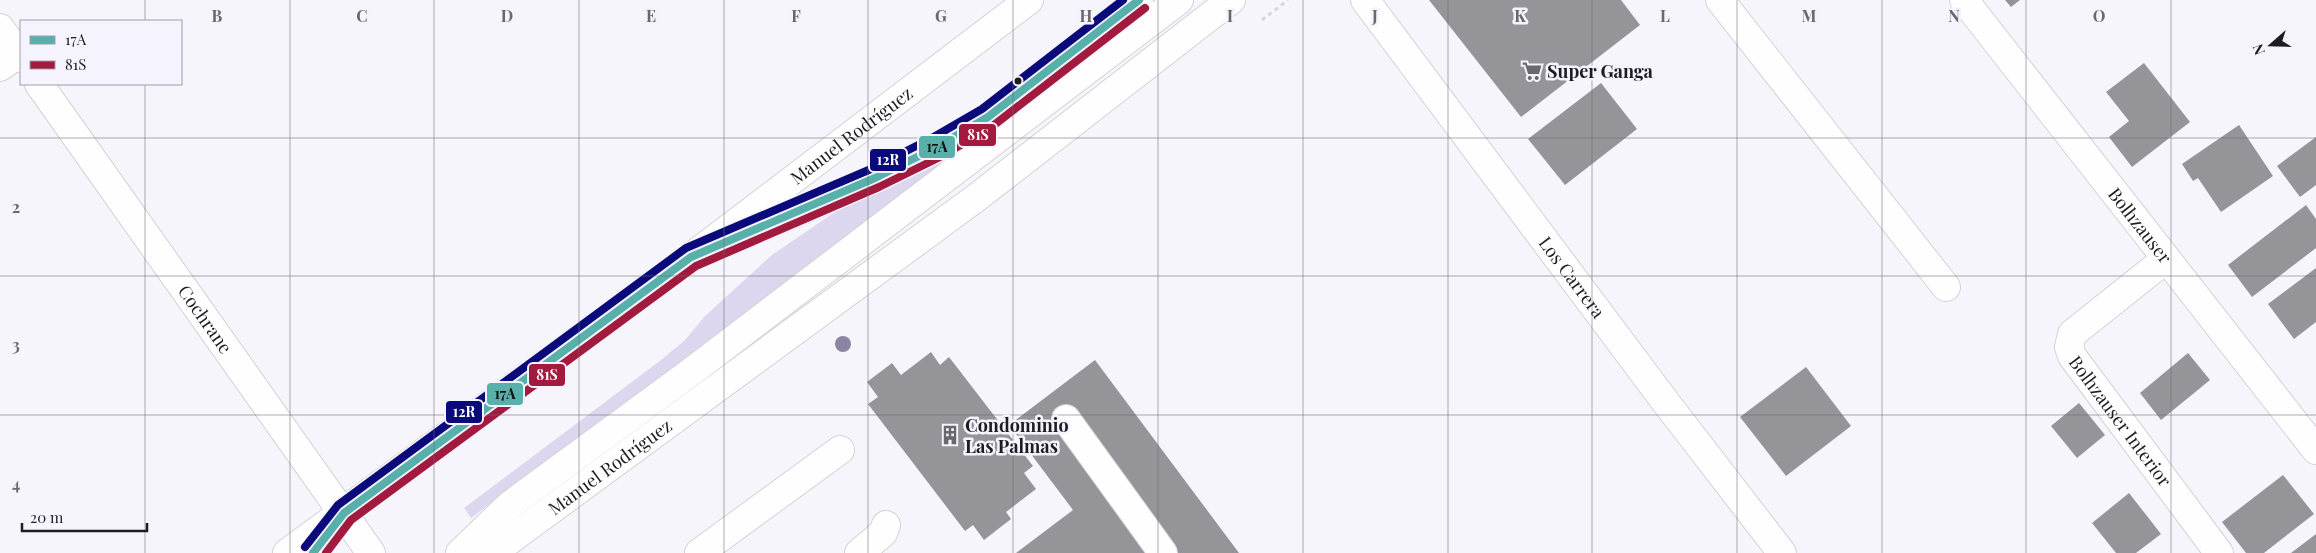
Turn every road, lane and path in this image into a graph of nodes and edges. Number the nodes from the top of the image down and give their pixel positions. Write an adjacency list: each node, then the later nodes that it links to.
1 (1028, 0): 11 (street, Manuel Rodríguez)
2 (1139, 0): 11 (street)
3 (1179, 0): 22 (street)
4 (1231, 0): 23 (street, Manuel Rodríguez)
5 (1365, 0): 27 (street, Los Carrera)
6 (1720, 0): 13 (street)
7 (1964, 0): 12 (street, Bolhzauser)
8 (0, 28): 9 (street)
9 (13, 60)
10 (40, 85): 17 (street, Cochrane)
11 (691, 257): 17 (street, Manuel Rodríguez)
12 (2166, 259): 16 (street, Bolhzauser); 28 (street, Bolhzauser Interior)
13 (1946, 287)
14 (1066, 419): 26 (street)
15 (840, 450): 24 (street)
16 (2316, 450)
17 (344, 514): 19 (street, Manuel Rodríguez); 20 (street); 21 (street, Cochrane)
18 (886, 524): 25 (street)
19 (287, 553)
20 (313, 553)
21 (370, 553)
22 (460, 553)
23 (492, 553)
24 (699, 553)
25 (859, 553)
26 (1163, 553)
27 (1782, 553)
28 (2219, 553)

